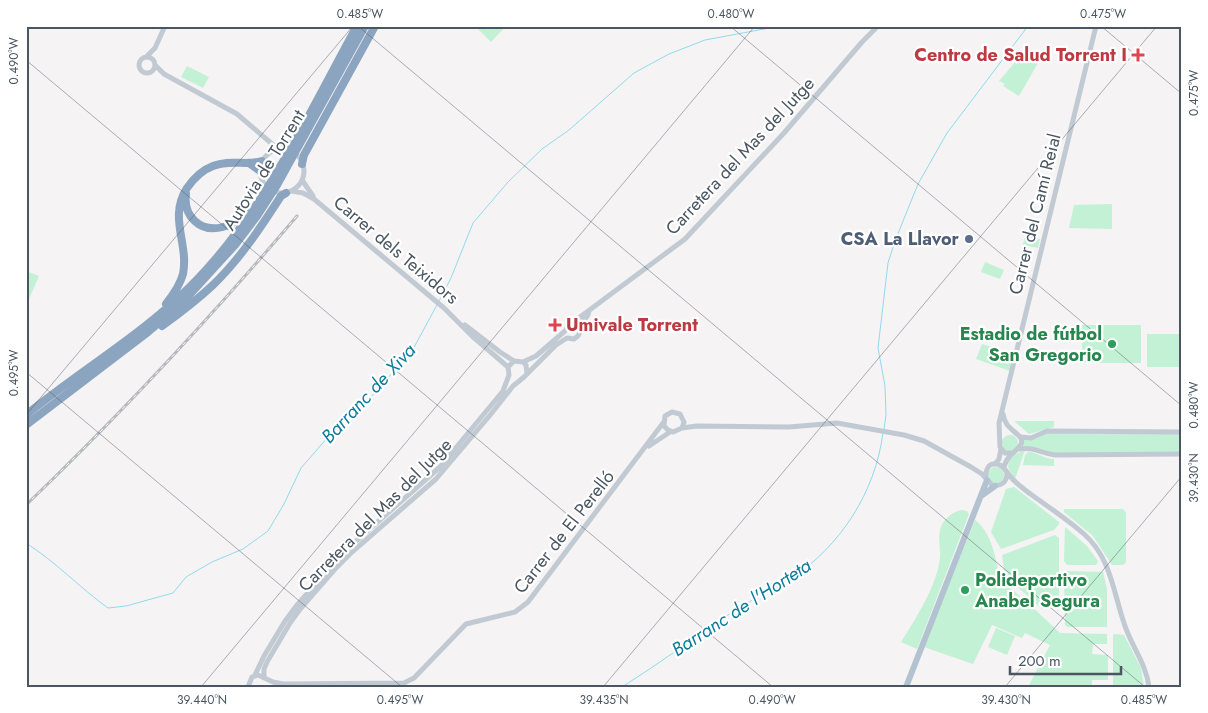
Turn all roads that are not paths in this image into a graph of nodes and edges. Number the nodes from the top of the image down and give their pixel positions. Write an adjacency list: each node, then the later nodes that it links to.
1 (165, 26): 7 (street)
2 (357, 26): 12 (highway, Autovia de Torrent)
3 (365, 26): 37 (highway, Autovia de Torrent)
4 (376, 26): 16 (highway)
5 (878, 26): 23 (street, Carretera del Mas del Jutge)
6 (1096, 26): 35 (street, Carrer del Camí Reial)
7 (155, 48): 8 (street); 9 (street)
8 (146, 57): 9 (street); 10 (street)
9 (155, 63): 10 (street); 11 (street)
10 (152, 72): 11 (street)
11 (164, 74): 13 (street)
12 (327, 81): 20 (highway); 36 (highway, Autovia de Torrent)
13 (267, 141): 14 (street); 15 (street)
14 (280, 149): 15 (street); 16 (street)
15 (264, 158): 17 (highway); 18 (street)
16 (301, 161): 19 (street)
17 (249, 163): 18 (highway); 20 (highway)
18 (260, 171): 21 (street)
19 (302, 180): 21 (street); 22 (street, Carrer dels Teixidors)
20 (187, 189): 36 (highway)
21 (286, 192): 22 (street, Carrer dels Teixidors); 37 (highway)
22 (314, 199): 24 (street, Carrer dels Teixidors)
23 (588, 311): 25 (street, Carretera del Mas del Jutge); 26 (street, Carretera del Mas del Jutge)
24 (460, 322): 29 (street, Carrer dels Teixidors); 31 (street, Carrer dels Teixidors)
25 (573, 323): 26 (street); 27 (street)
26 (579, 327): 28 (street)
27 (565, 331): 28 (street); 30 (street)
28 (569, 338): 32 (street)
29 (514, 360): 30 (street); 31 (street)
30 (523, 362): 32 (street)
31 (508, 367): 33 (street)
32 (526, 373): 34 (street)
33 (509, 376): 34 (street); 62 (street, Carretera del Mas del Jutge)
34 (519, 380): 63 (street, Carretera del Mas del Jutge)
35 (1003, 409): 44 (street); 46 (street, Carrer del Camí Reial)
36 (26, 414)
37 (38, 415): 40 (highway, Autovia de Torrent)
38 (683, 419): 39 (street); 41 (street); 42 (street)
39 (663, 423): 43 (street); 50 (street, Carrer de El Perelló)
40 (26, 425)
41 (696, 426): 42 (street); 54 (street)
42 (682, 428): 43 (street)
43 (670, 432): 50 (street, Carrer de El Perelló)
44 (1014, 432): 46 (street); 47 (street)
45 (1182, 432): 47 (street)
46 (1001, 437): 49 (street)
47 (1020, 437): 48 (street)
48 (1019, 449): 51 (street); 52 (street)
49 (1001, 450): 51 (street); 53 (street)
50 (643, 451): 64 (street, Carrer de El Perelló)
51 (1013, 453): 56 (street)
52 (1182, 454)
53 (995, 464): 55 (street); 56 (street)
54 (971, 467): 55 (street); 57 (street)
55 (988, 467): 57 (street)
56 (1006, 470): 58 (street); 59 (street)
57 (986, 479): 60 (street); 61 (main road)
58 (1005, 481): 59 (street); 60 (street)
59 (1015, 482): 69 (street)
60 (995, 486): 61 (main road)
61 (980, 497): 68 (main road)
62 (255, 676): 63 (street); 65 (street, Carretera del Mas del Jutge)
63 (265, 678): 64 (street); 66 (street)
64 (282, 684): 67 (street)
65 (248, 687)
66 (268, 687)
67 (275, 687)
68 (906, 687)
69 (1149, 687)

